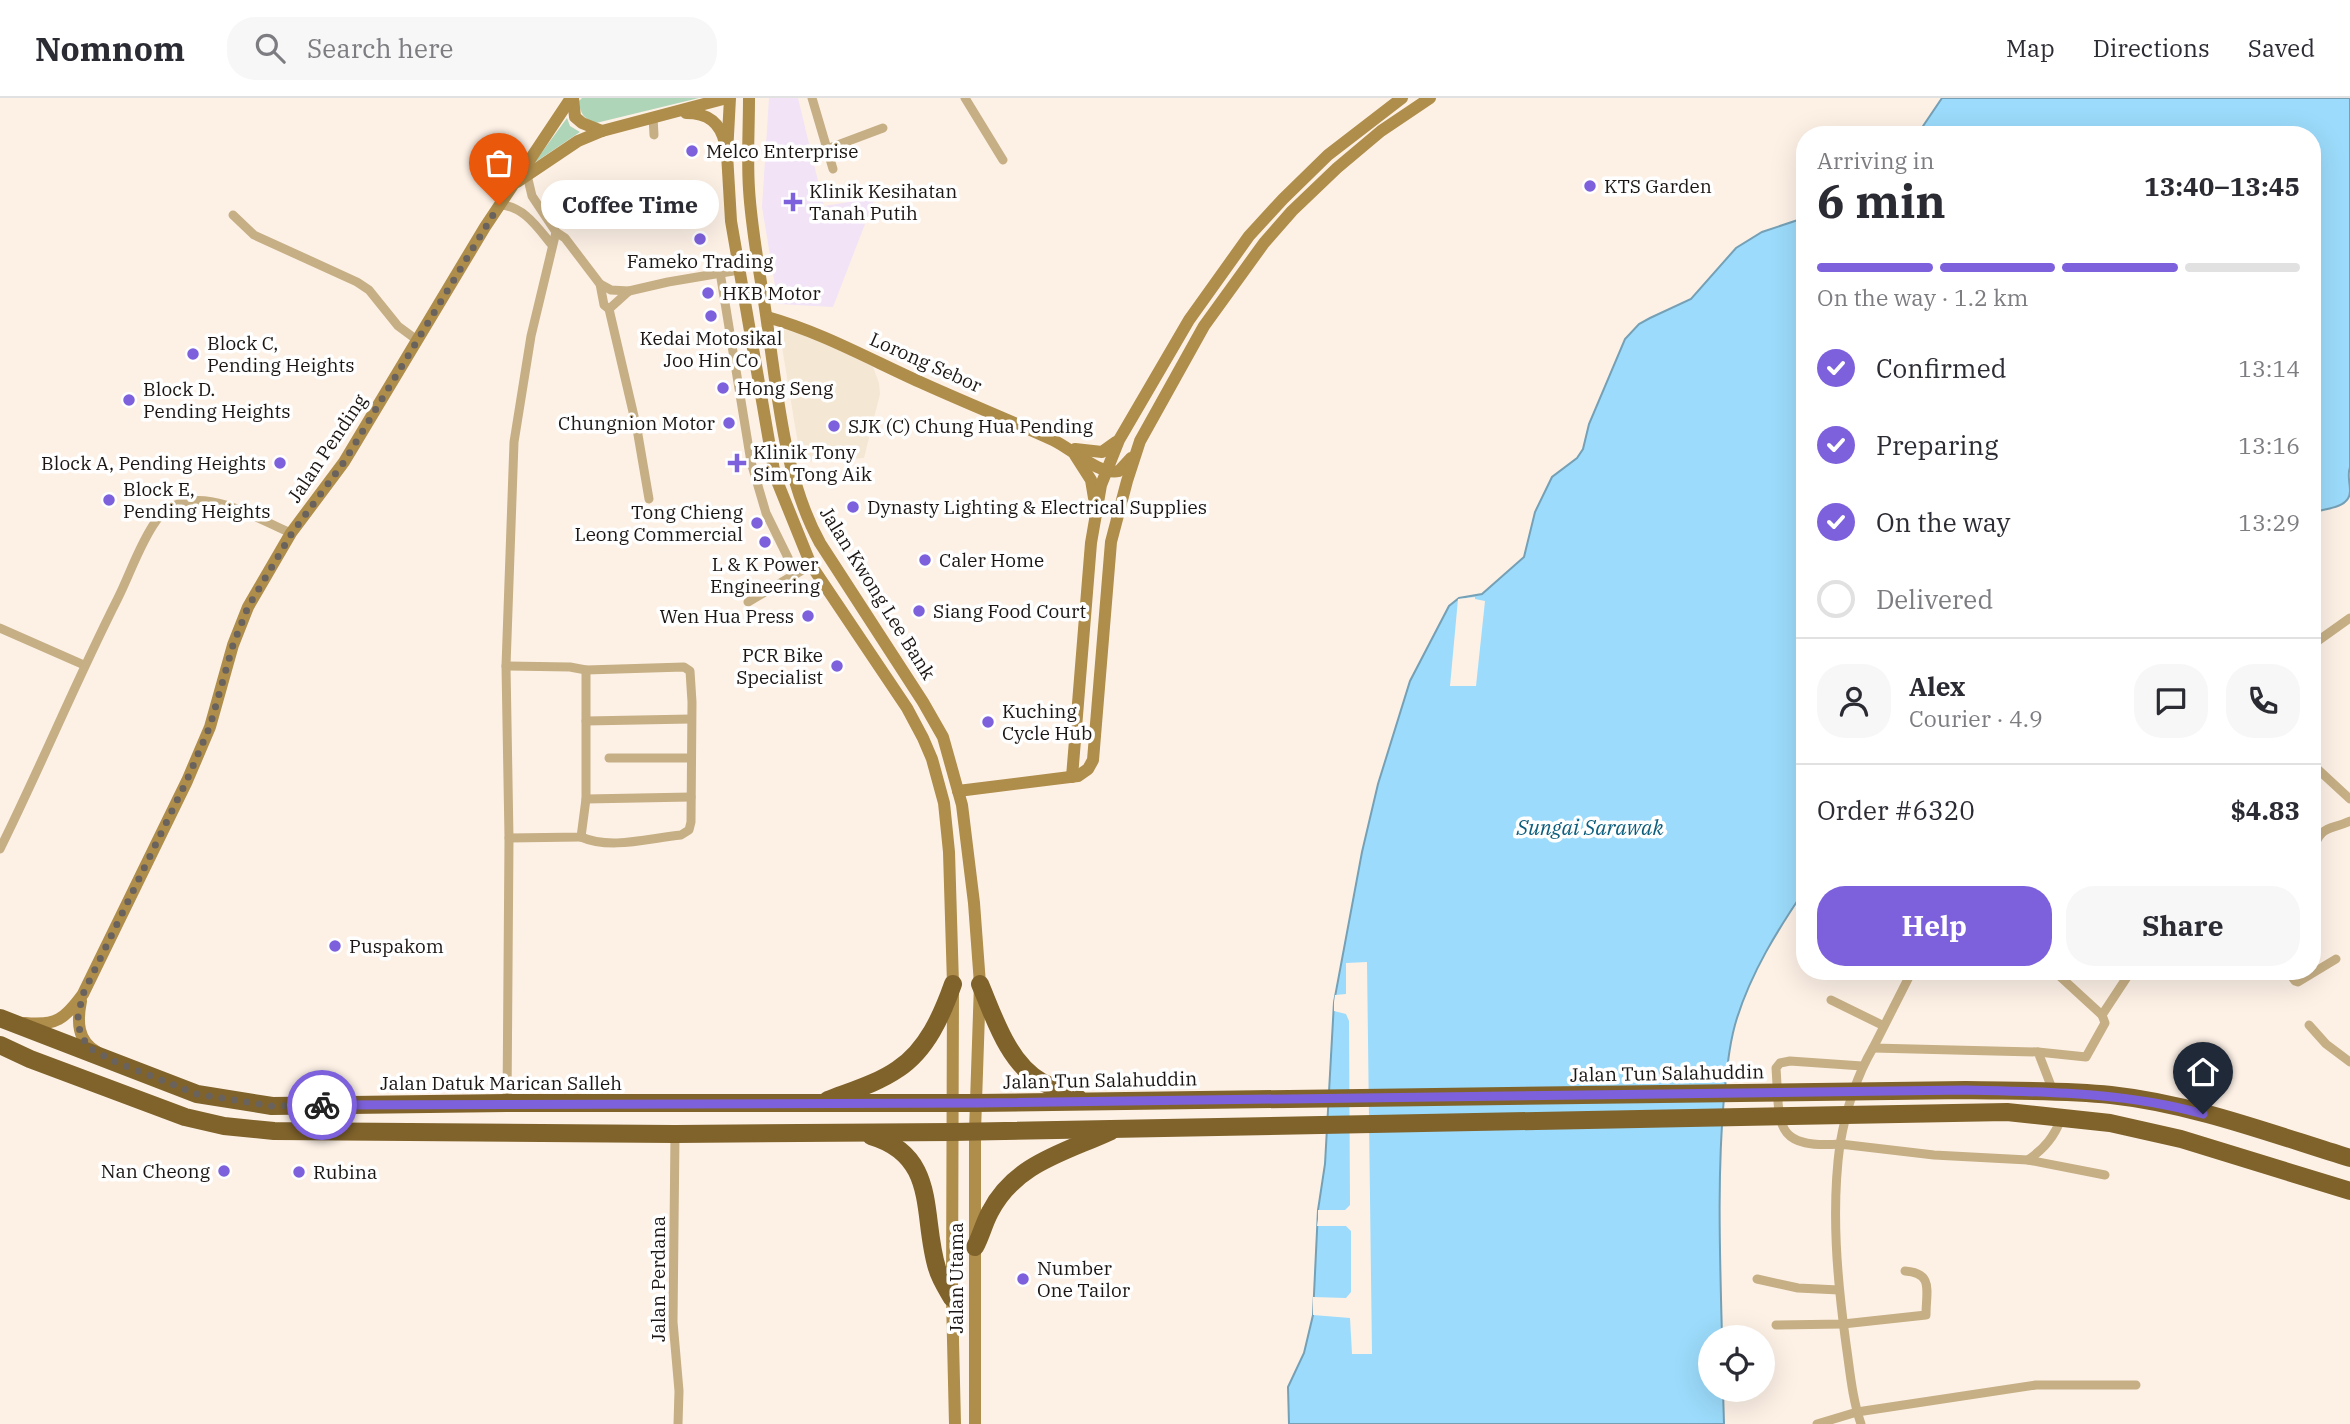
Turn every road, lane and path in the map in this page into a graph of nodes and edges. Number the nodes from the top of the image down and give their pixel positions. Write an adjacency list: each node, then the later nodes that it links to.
1 (572, 98): 11 (street); 18 (street)
2 (728, 98): 8 (street, Jalan Pending); 14 (street, Jalan Kwong Lee Bank)
3 (750, 98): 28 (street, Jalan Kwong Lee Bank)
4 (812, 98): 13 (street)
5 (965, 98): 15 (street)
6 (1402, 98): 30 (street)
7 (1430, 98): 32 (street)
8 (671, 113): 9 (street, Jalan Pending); 14 (street)
9 (653, 117): 11 (street, Jalan Pending); 12 (street)
10 (883, 128): 13 (street)
11 (602, 131): 17 (street, Jalan Pending)
12 (654, 135)
13 (827, 149): 16 (street)
14 (727, 154): 23 (street, Jalan Kwong Lee Bank)
15 (1003, 160)
16 (833, 169)
17 (527, 175): 18 (street, Jalan Pending); 21 (street)
18 (511, 186): 19 (street, Jalan Pending)
19 (499, 205): 22 (street); 29 (street, Jalan Pending)
20 (233, 215): 29 (street)
21 (556, 232): 22 (street); 25 (street)
22 (552, 245): 44 (street)
23 (739, 270): 24 (street); 37 (street, Jalan Kwong Lee Bank)
24 (720, 272): 26 (street); 38 (street)
25 (600, 284): 26 (street); 27 (street)
26 (629, 291): 27 (street)
27 (609, 309): 34 (street)
28 (766, 317): 31 (street, Lorong Sebor); 52 (street, Jalan Kwong Lee Bank)
29 (417, 340): 36 (street, Jalan Pending)
30 (1119, 440): 31 (street); 33 (street)
31 (1068, 447): 33 (street); 35 (street)
32 (1137, 450): 33 (street); 51 (street)
33 (1105, 472): 35 (street)
34 (649, 499)
35 (1096, 510): 51 (street)
36 (292, 533): 43 (street); 68 (street, Jalan Pending)
37 (811, 565): 38 (street); 66 (street, Jalan Kwong Lee Bank)
38 (796, 574): 39 (street)
39 (748, 602)
40 (2350, 618): 42 (street)
41 (0, 628): 43 (street)
42 (2321, 639)
43 (84, 665): 60 (street)
44 (506, 666): 45 (street); 59 (street)
45 (586, 670): 46 (street); 47 (street)
46 (691, 719): 47 (street); 49 (street)
47 (586, 721): 54 (street)
48 (610, 758): 49 (street)
49 (691, 758): 53 (street)
50 (2321, 772): 55 (street)
51 (1072, 777): 52 (street)
52 (958, 790): 67 (street, Jalan Kwong Lee Bank)
53 (691, 797): 54 (street); 58 (street)
54 (586, 799): 58 (street)
55 (2350, 799)
56 (2350, 821): 57 (street)
57 (2321, 835)
58 (581, 837): 59 (street)
59 (509, 838): 84 (street)
60 (0, 849)
61 (2336, 959): 62 (street)
62 (2321, 968)
63 (1907, 980): 72 (street)
64 (2064, 980): 70 (street)
65 (2125, 980): 70 (street)
66 (953, 984): 85 (street, Jalan Kwong Lee Bank); 87 (highway)
67 (980, 984): 83 (highway); 86 (street, Jalan Kwong Lee Bank)
68 (83, 994): 71 (street); 80 (street)
69 (1830, 1000): 72 (street)
70 (2102, 1015): 76 (street)
71 (6, 1020): 80 (highway, Jalan Datuk Marican Salleh)
72 (1882, 1025): 75 (street)
73 (2309, 1025): 79 (street)
74 (0, 1045): 77 (highway)
75 (1873, 1048): 76 (street); 81 (street)
76 (2038, 1052): 82 (street)
77 (30, 1059): 78 (highway); 93 (highway)
78 (0, 1061)
79 (2350, 1062)
80 (118, 1063): 84 (highway, Jalan Datuk Marican Salleh)
81 (1862, 1066): 94 (street); 94 (street)
82 (2053, 1091): 83 (highway, Jalan Tun Salahuddin); 95 (highway, Jalan Tun Salahuddin)
83 (1084, 1100): 86 (highway, Jalan Tun Salahuddin)
84 (507, 1103): 87 (highway, Jalan Datuk Marican Salleh)
85 (953, 1103): 86 (highway, Jalan Datuk Marican Salleh); 87 (highway, Jalan Datuk Marican Salleh); 92 (street, Jalan Utama)
86 (976, 1103): 90 (street, Jalan Utama)
87 (818, 1104)
88 (2062, 1117): 89 (highway); 96 (street); 98 (highway)
89 (1118, 1128): 90 (highway); 99 (highway)
90 (975, 1131): 92 (highway); 99 (street, Jalan Utama)
91 (855, 1132): 92 (highway); 93 (highway); 103 (highway)
92 (951, 1132): 103 (street, Jalan Utama)
93 (675, 1134): 108 (street, Jalan Perdana)
94 (1840, 1143): 96 (street); 102 (street)
95 (2350, 1158)
96 (2028, 1160): 97 (street)
97 (2105, 1175)
98 (2350, 1191)
99 (975, 1247): 110 (street, Jalan Utama)
100 (1905, 1271): 104 (street)
101 (1757, 1279): 102 (street)
102 (1839, 1290): 104 (street)
103 (952, 1298): 109 (street, Jalan Utama)
104 (1843, 1324): 105 (street); 107 (street)
105 (1776, 1325)
106 (2136, 1385): 107 (street)
107 (1857, 1412): 111 (street); 112 (street)
108 (678, 1424)
109 (955, 1424)
110 (975, 1424)
111 (1818, 1424)
112 (1861, 1424)

